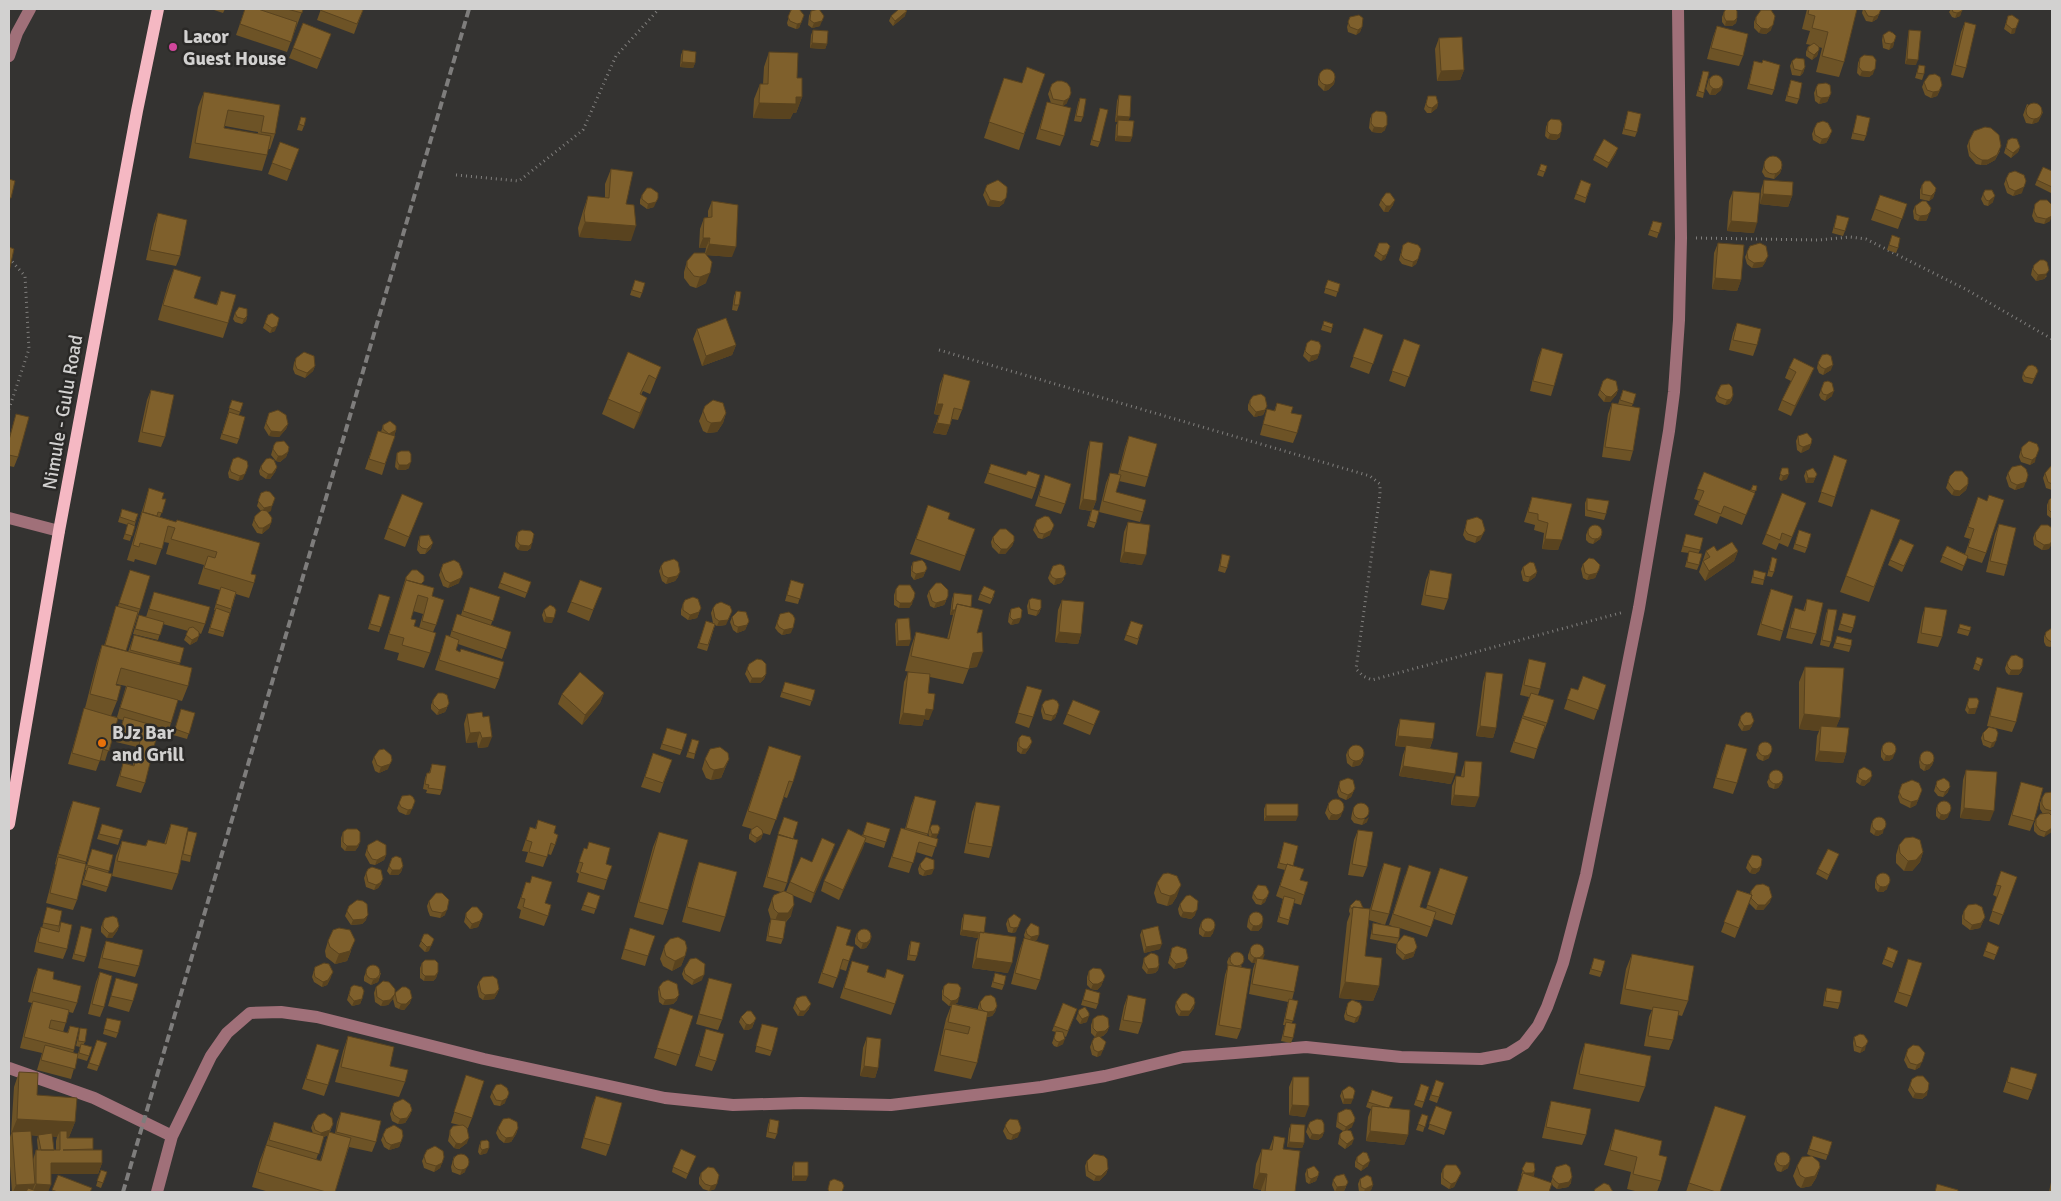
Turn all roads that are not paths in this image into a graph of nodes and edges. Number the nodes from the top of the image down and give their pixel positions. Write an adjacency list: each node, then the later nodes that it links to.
1 (30, 9): 4 (street)
2 (158, 9): 6 (main road, Nimule - Gulu Road)
3 (1678, 9): 9 (street)
4 (9, 56)
5 (9, 518): 6 (street)
6 (59, 531): 7 (main road, Nimule - Gulu Road)
7 (9, 824)
8 (9, 1068): 9 (street)
9 (172, 1136): 10 (street)
10 (157, 1192)

